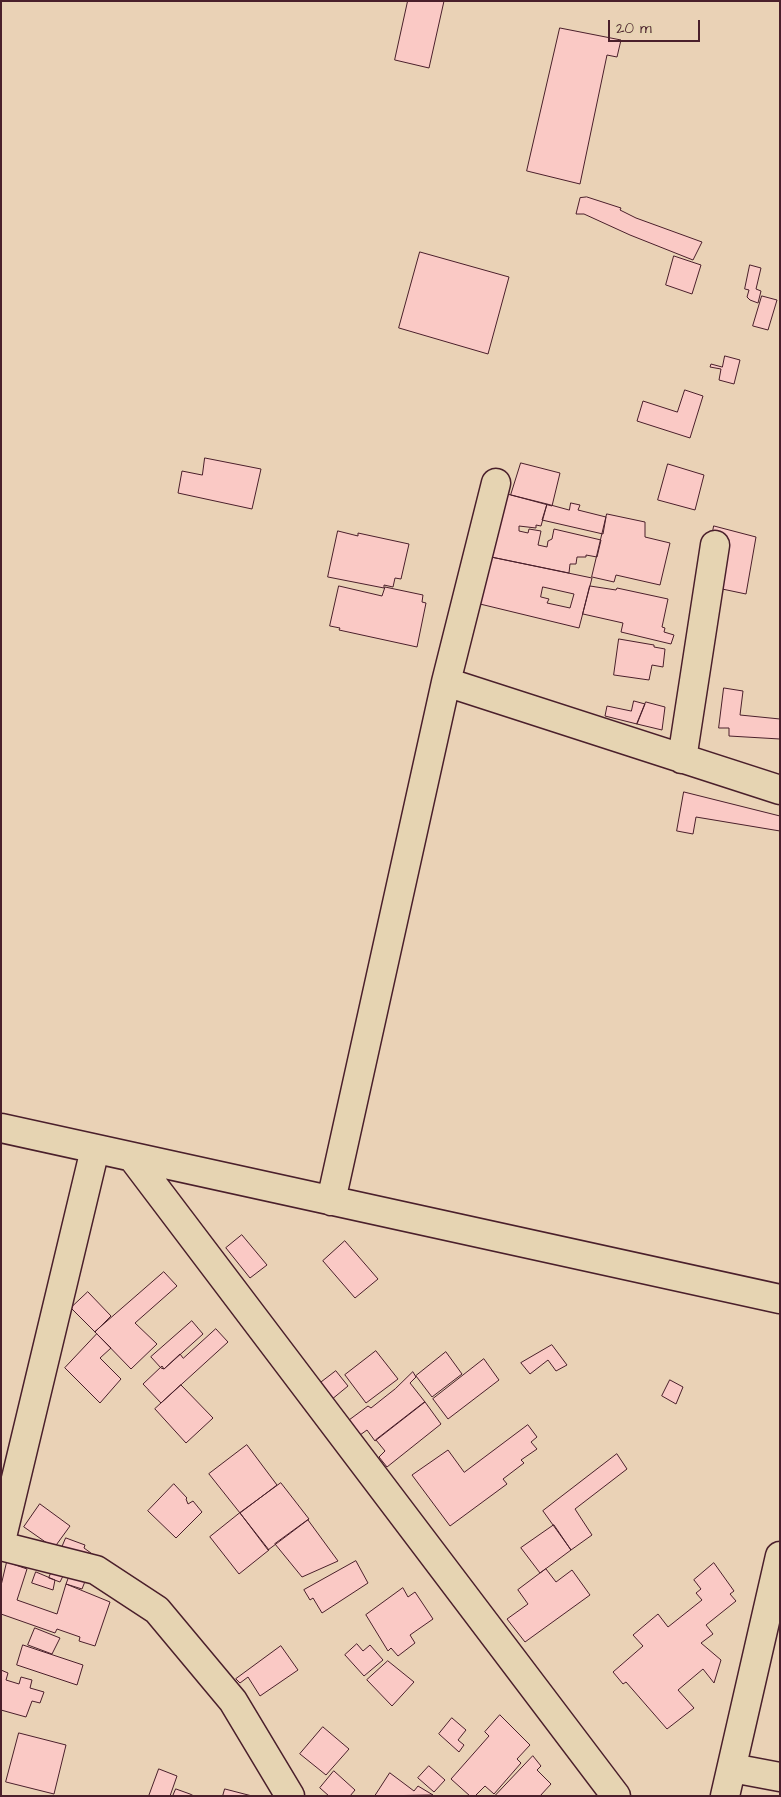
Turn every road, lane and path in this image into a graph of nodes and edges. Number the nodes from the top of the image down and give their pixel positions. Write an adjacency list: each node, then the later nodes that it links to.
1 (496, 483): 3 (street)
2 (714, 545): 4 (street)
3 (446, 682): 4 (street); 9 (street)
4 (682, 759): 5 (street)
5 (780, 790)
6 (1, 1128): 7 (street)
7 (95, 1149): 8 (street); 11 (street)
8 (132, 1157): 9 (street); 17 (street)
9 (331, 1201): 10 (street)
10 (780, 1300)
11 (1, 1541)
12 (1, 1546): 16 (street)
13 (780, 1556): 14 (street)
14 (732, 1768): 15 (street); 18 (street)
15 (780, 1777)
16 (290, 1796)
17 (616, 1796)
18 (725, 1796)

